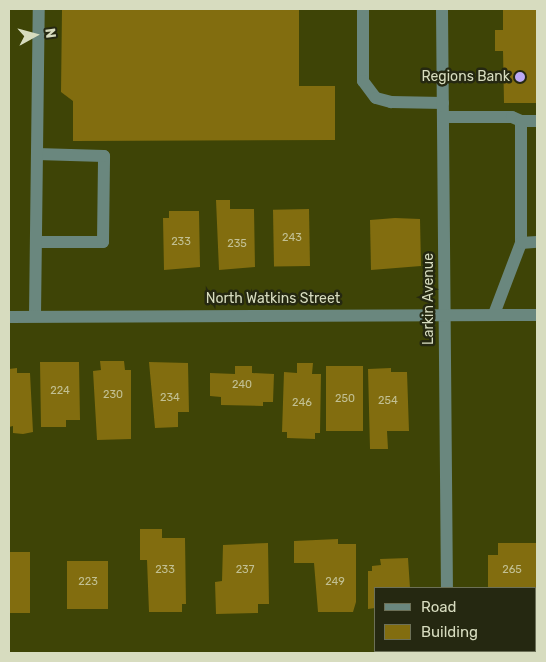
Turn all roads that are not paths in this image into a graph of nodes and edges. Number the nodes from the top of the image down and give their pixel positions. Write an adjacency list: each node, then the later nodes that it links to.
1 (40, 9): 8 (street)
2 (363, 9): 4 (street)
3 (442, 9): 4 (street, Larkin Avenue)
4 (443, 103): 5 (street, Larkin Avenue)
5 (443, 117): 6 (street); 12 (street, Larkin Avenue)
6 (521, 121): 7 (street); 11 (street)
7 (537, 121)
8 (37, 154): 9 (street); 9 (street)
9 (36, 242): 14 (street)
10 (537, 242): 11 (street)
11 (521, 243): 13 (street)
12 (444, 314): 13 (street, North Watkins Street); 14 (street, North Watkins Street); 17 (street, Larkin Avenue)
13 (494, 314): 15 (street, North Watkins Street)
14 (35, 315): 16 (street, North Watkins Street)
15 (537, 315)
16 (9, 317)
17 (447, 587)

